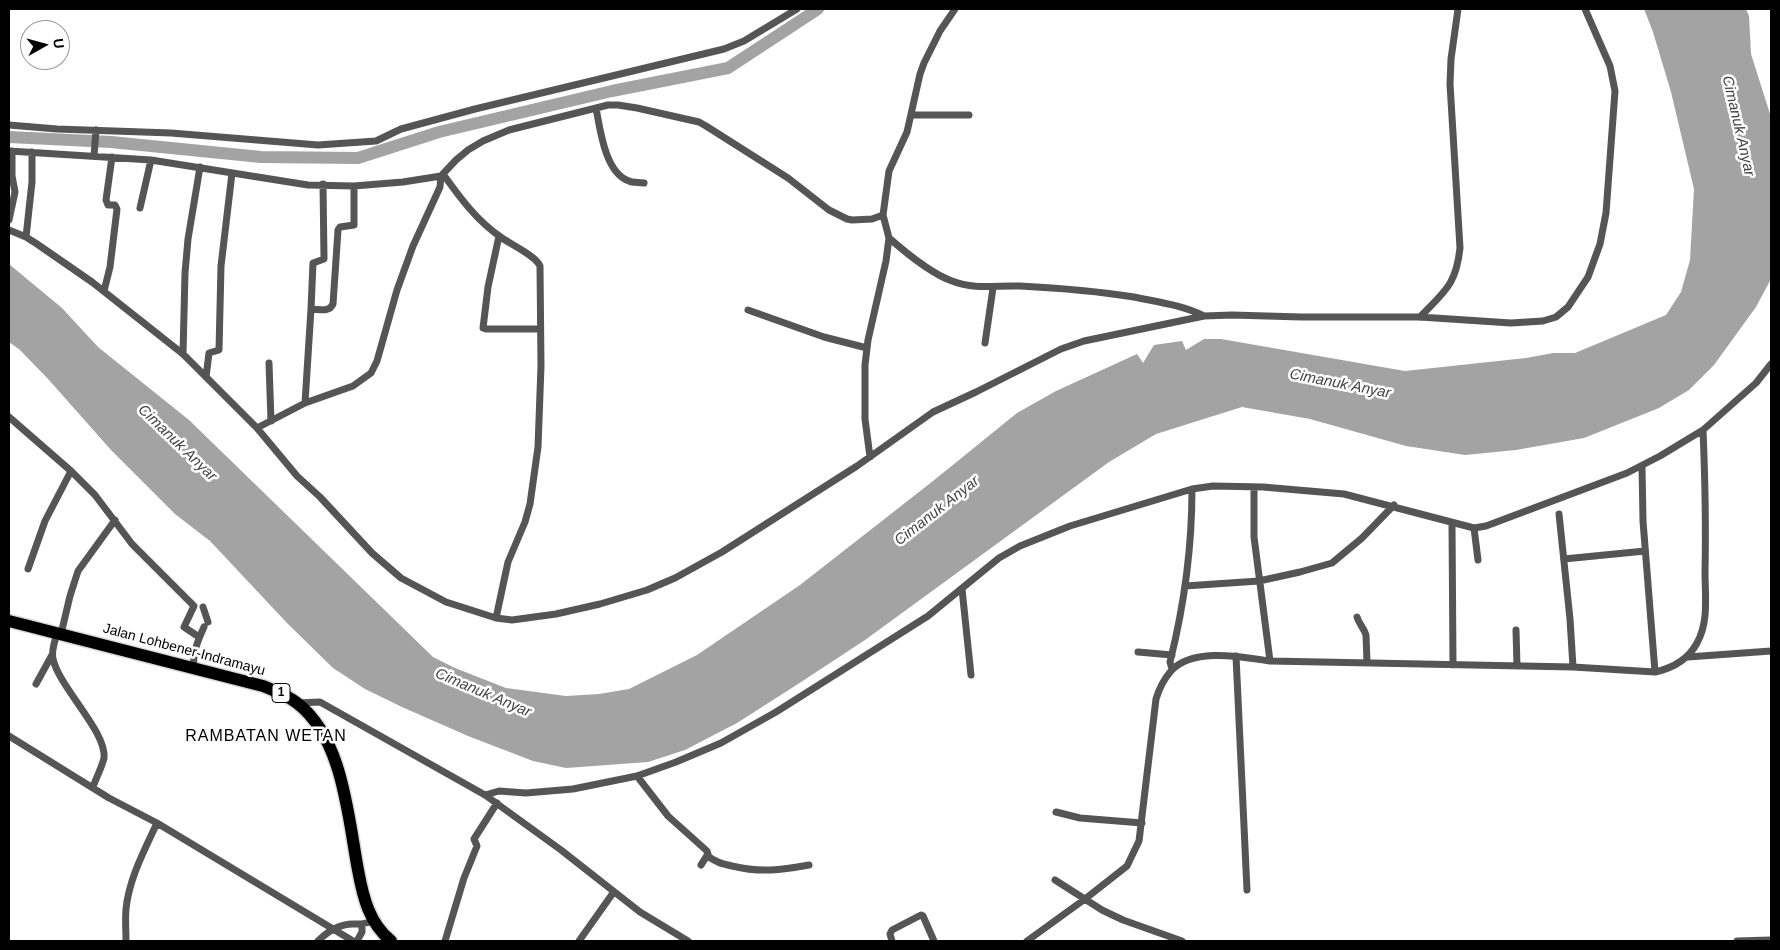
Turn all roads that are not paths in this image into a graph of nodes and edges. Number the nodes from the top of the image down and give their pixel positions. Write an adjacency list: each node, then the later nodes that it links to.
1 (797, 9): 9 (street)
2 (955, 9): 6 (street)
3 (1458, 9): 33 (street)
4 (1585, 9): 33 (street)
5 (596, 108): 17 (street); 18 (street); 22 (street)
6 (912, 115): 7 (street); 22 (street)
7 (969, 115)
8 (9, 125): 9 (street)
9 (96, 132): 12 (street)
10 (10, 151): 11 (street); 23 (street)
11 (32, 152): 12 (street); 26 (street)
12 (94, 153): 13 (street)
13 (112, 157): 14 (street); 29 (street)
14 (151, 160): 15 (street); 21 (street)
15 (200, 167): 16 (street); 37 (street)
16 (232, 173): 19 (street); 40 (street)
17 (442, 175): 20 (street); 25 (street); 41 (street)
18 (644, 183)
19 (323, 184): 20 (street); 30 (street)
20 (354, 186): 30 (street)
21 (140, 208)
22 (883, 215): 27 (street)
23 (9, 220)
24 (9, 230): 26 (street)
25 (499, 236): 34 (street); 34 (street)
26 (26, 237): 29 (street)
27 (889, 238): 28 (street); 36 (street)
28 (993, 288): 32 (street); 35 (street)
29 (104, 291): 37 (street)
30 (311, 309): 41 (street)
31 (748, 310): 36 (street)
32 (1204, 316): 33 (street); 46 (street)
33 (1420, 317)
34 (540, 329): 65 (street)
35 (985, 343)
36 (867, 348): 46 (street)
37 (183, 354): 40 (street)
38 (269, 363): 43 (street)
39 (1771, 364): 45 (street)
40 (206, 377): 44 (street)
41 (306, 404): 43 (street)
42 (9, 417): 48 (street)
43 (271, 421): 44 (street)
44 (256, 428): 65 (street)
45 (1703, 430): 47 (street); 74 (street)
46 (870, 456): 65 (street)
47 (1642, 466): 55 (street); 56 (street)
48 (71, 471): 53 (street); 59 (street)
49 (1254, 487): 50 (street); 51 (street); 60 (street)
50 (1192, 489): 61 (street); 62 (street)
51 (1394, 505): 54 (street); 60 (street)
52 (1559, 514): 57 (street)
53 (115, 520): 68 (street); 69 (street)
54 (1452, 523): 55 (street); 78 (street)
55 (1474, 528): 58 (street)
56 (1645, 551): 57 (street); 83 (street)
57 (1564, 559): 80 (street)
58 (1478, 560)
59 (28, 568)
60 (1259, 581): 61 (street); 76 (street)
61 (1185, 586): 73 (street)
62 (962, 589): 84 (street); 88 (street)
63 (203, 607): 69 (street)
64 (1357, 617): 77 (street)
65 (496, 618)
66 (9, 621): 68 (highway, Jalan Lohbener-Indramayu / 1)
67 (1516, 630): 79 (street)
68 (59, 633): 72 (street); 81 (highway, Jalan Lohbener-Indramayu / 1)
69 (199, 637): 81 (street)
70 (1771, 651): 74 (street)
71 (1138, 652): 73 (street)
72 (52, 655): 85 (street); 89 (street)
73 (1172, 655): 82 (street)
74 (1690, 656): 83 (street)
75 (1236, 661): 76 (street); 82 (street); 99 (street)
76 (1270, 661): 77 (street)
77 (1367, 662): 78 (street)
78 (1453, 665): 79 (street)
79 (1517, 666): 80 (street)
80 (1572, 667): 83 (street)
81 (194, 669): 86 (highway, Jalan Lohbener-Indramayu / 1)
82 (1172, 669): 94 (street)
83 (1655, 672)
84 (971, 675)
85 (36, 684)
86 (297, 703): 90 (street); 102 (highway, Jalan Lohbener-Indramayu / 1)
87 (9, 736): 89 (street)
88 (637, 776): 90 (street); 95 (street)
89 (94, 783): 93 (street)
90 (485, 795): 91 (street)
91 (496, 803): 100 (street); 109 (street)
92 (1056, 812): 94 (street)
93 (157, 823): 103 (street); 105 (street)
94 (1142, 823): 101 (street)
95 (707, 856): 96 (street); 97 (street)
96 (701, 865)
97 (809, 865)
98 (1055, 880): 101 (street)
99 (1247, 890)
100 (614, 893): 110 (street); 111 (street)
101 (1085, 899): 114 (street); 115 (street)
102 (365, 926): 103 (street); 107 (street); 108 (highway, Jalan Lohbener-Indramayu / 1)
103 (333, 929): 106 (street); 107 (street)
104 (1771, 940): 116 (street)
105 (126, 941)
106 (318, 941)
107 (356, 941)
108 (390, 941)
109 (445, 941)
110 (579, 941)
111 (688, 941)
112 (892, 941): 113 (street)
113 (934, 941)
114 (1027, 941)
115 (1182, 941)
116 (1737, 941)

